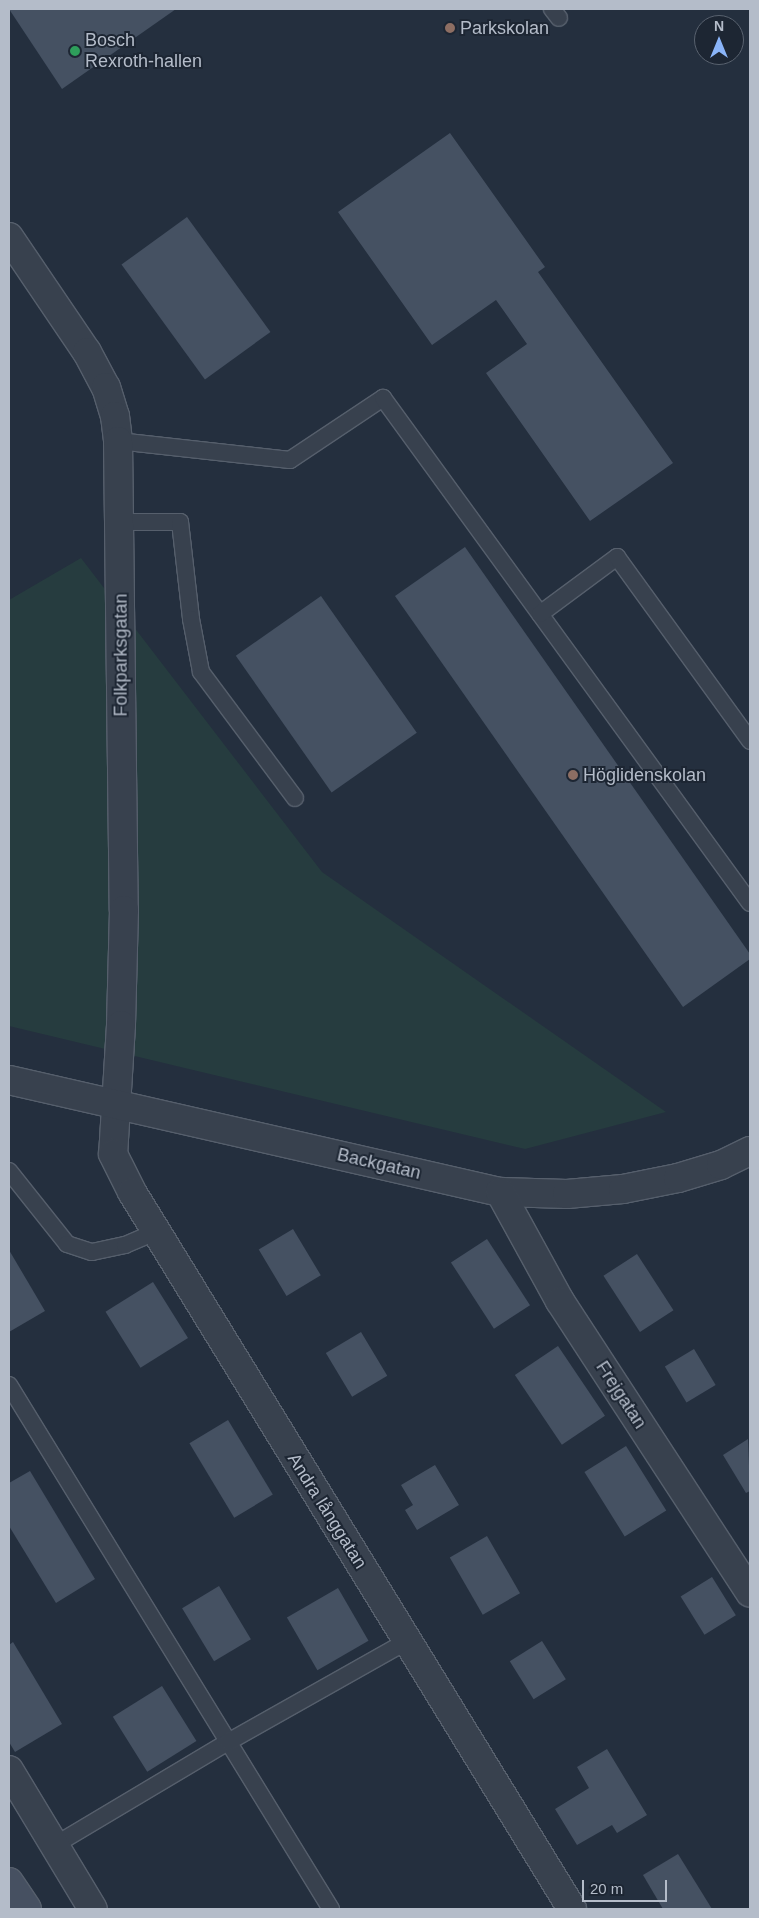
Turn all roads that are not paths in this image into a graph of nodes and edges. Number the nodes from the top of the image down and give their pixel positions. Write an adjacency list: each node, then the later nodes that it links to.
1 (9, 237): 2 (street, Folkparksgatan)
2 (118, 441): 3 (street, Folkparksgatan); 4 (lane)
3 (121, 522): 6 (lane); 9 (street, Folkparksgatan)
4 (540, 614): 5 (lane); 7 (lane)
5 (750, 741)
6 (295, 798)
7 (750, 904)
8 (9, 1080): 9 (street, Backgatan)
9 (117, 1104): 12 (street, Backgatan); 13 (street, Andra långgatan)
10 (750, 1152): 12 (street, Backgatan)
11 (9, 1171): 13 (lane)
12 (500, 1192): 15 (street, Frejgatan)
13 (156, 1232): 16 (street, Andra långgatan)
14 (9, 1385): 17 (lane)
15 (750, 1593)
16 (407, 1641): 17 (lane); 24 (street, Andra långgatan)
17 (228, 1742): 19 (lane); 23 (lane)
18 (9, 1770): 19 (street)
19 (55, 1845): 22 (street)
20 (9, 1882): 21 (main road)
21 (27, 1909)
22 (93, 1909)
23 (331, 1909)
24 (572, 1909)

